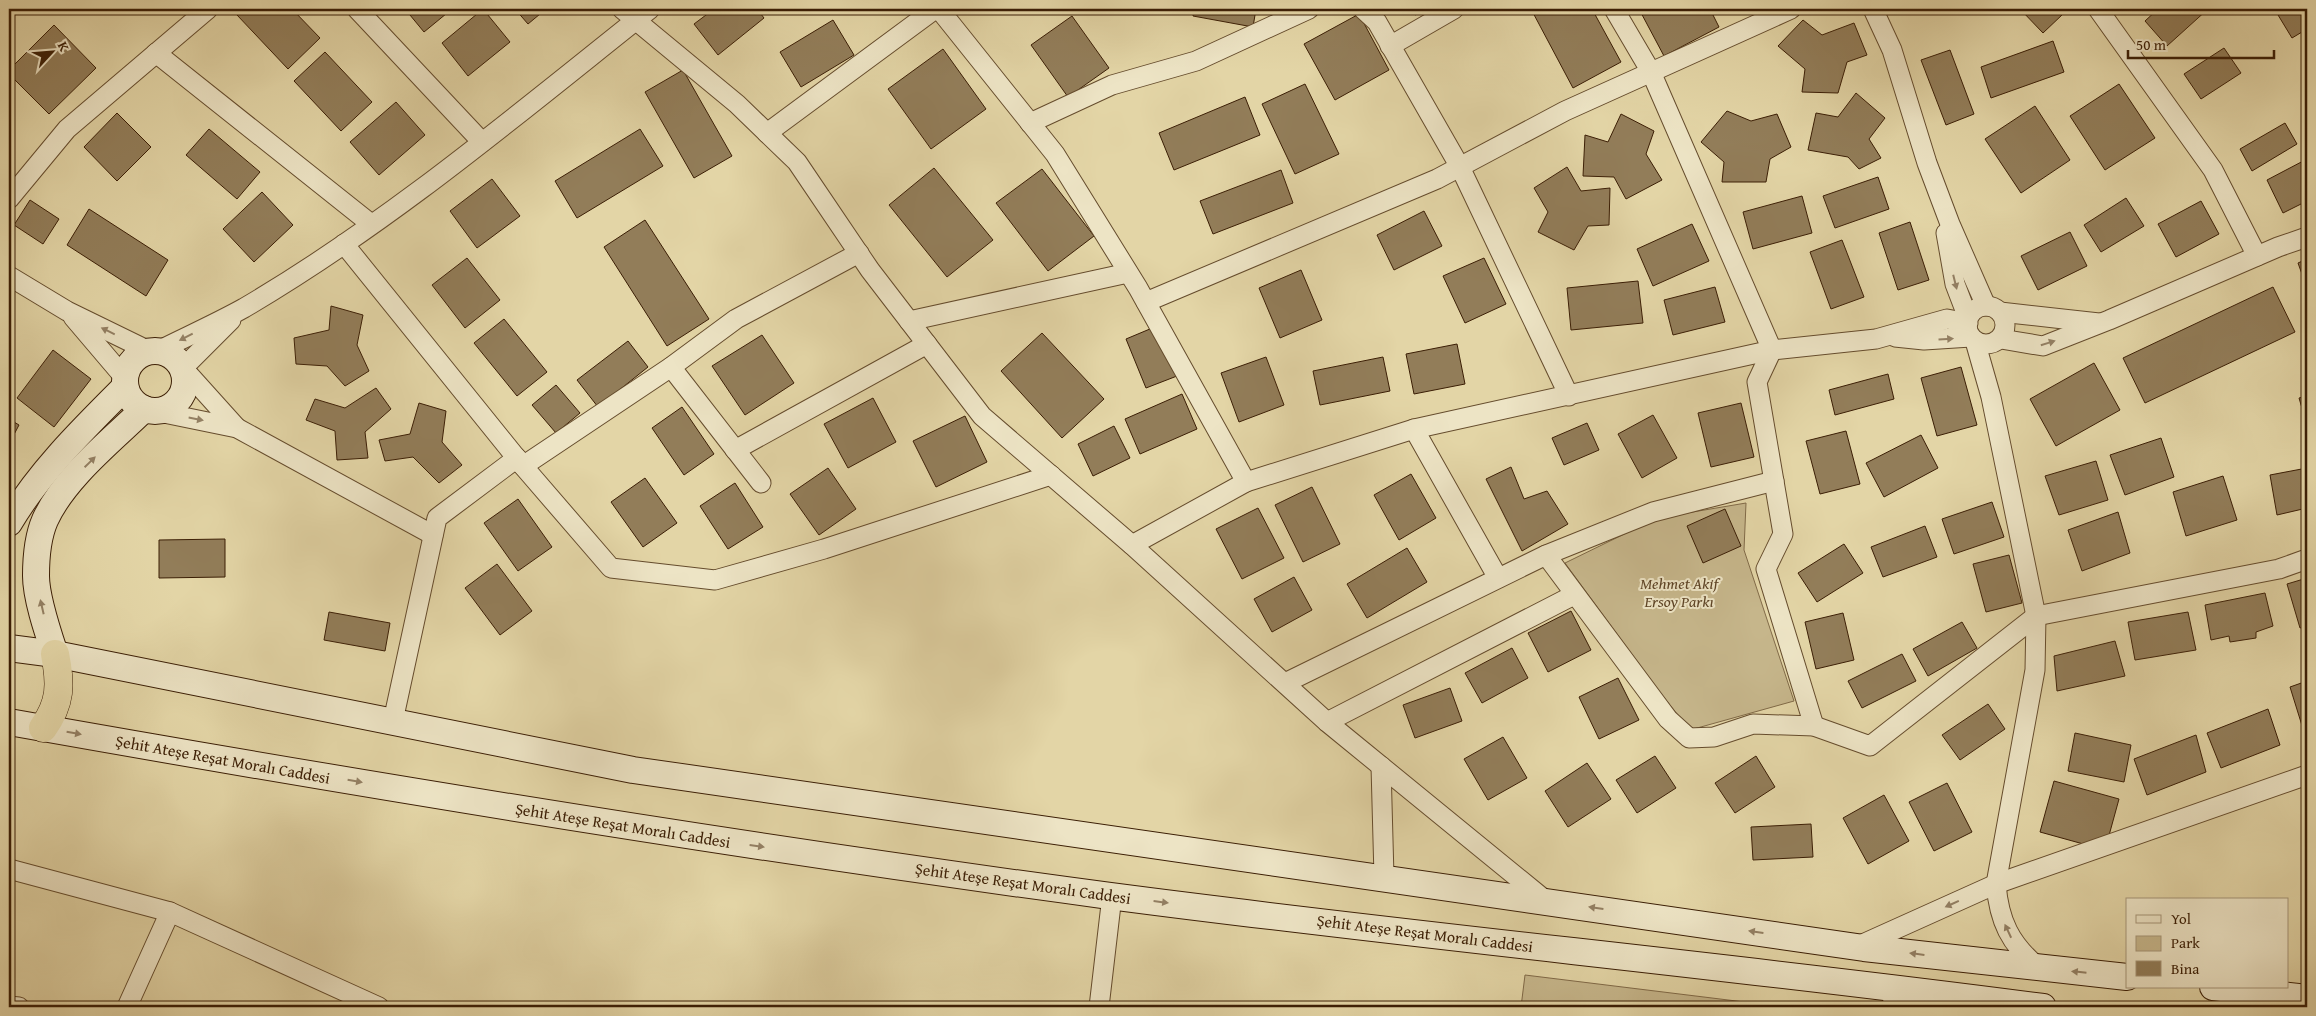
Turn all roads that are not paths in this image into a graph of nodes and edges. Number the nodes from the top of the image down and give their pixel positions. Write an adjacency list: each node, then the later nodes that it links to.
1 (208, 9): 15 (street)
2 (357, 9): 19 (street)
3 (650, 9): 13 (street)
4 (935, 9): 18 (street)
5 (938, 9): 17 (street)
6 (1309, 9): 17 (street)
7 (1363, 9): 14 (street)
8 (1454, 9): 14 (street)
9 (1614, 9): 16 (street)
10 (1791, 9): 16 (street)
11 (1873, 9): 22 (street)
12 (2098, 9): 27 (street)
13 (629, 15): 18 (street); 19 (street)
14 (1390, 46): 20 (street)
15 (156, 53): 21 (street); 23 (street)
16 (1651, 72): 20 (street); 40 (street)
17 (1030, 123): 28 (street)
18 (767, 133): 26 (street)
19 (482, 142): 23 (street)
20 (1460, 167): 30 (street); 44 (street)
21 (9, 199)
22 (1941, 200): 32 (street); 36 (street, one-way to 36)
23 (371, 224): 25 (street)
24 (2307, 237): 27 (street)
25 (344, 244): 31 (street); 50 (street)
26 (859, 253): 34 (street); 41 (street)
27 (2257, 256): 35 (street)
28 (1128, 273): 30 (street); 34 (street)
29 (9, 276): 33 (street)
30 (1146, 302): 53 (street)
31 (244, 308): 39 (street, one-way to 39); 42 (street)
32 (1993, 309): 35 (street); 36 (street); 37 (street)
33 (67, 311): 39 (street, one-way to 33); 43 (street)
34 (909, 321): 38 (street)
35 (2100, 324): 37 (street, one-way to 35)
36 (1971, 330): 37 (street); 40 (street); 45 (street)
37 (1997, 341): 45 (street)
38 (927, 344): 49 (street); 51 (street)
39 (154, 350): 42 (main road); 43 (main road)
40 (1772, 350): 44 (street); 52 (street)
41 (671, 367): 49 (street); 50 (street)
42 (183, 368): 46 (main road); 47 (street)
43 (124, 382): 46 (main road); 55 (main road)
44 (1569, 396): 48 (street)
45 (1991, 397): 62 (street)
46 (149, 410): 47 (street, one-way to 47); 64 (main road, one-way to 46)
47 (237, 428): 56 (street)
48 (1414, 429): 53 (street); 60 (street)
49 (735, 450): 54 (street)
50 (520, 462): 51 (street); 56 (street)
51 (1051, 475): 57 (street)
52 (1774, 481): 58 (street); 69 (street)
53 (1246, 482): 57 (street)
54 (761, 483)
55 (11, 509)
56 (433, 535): 66 (street)
57 (1132, 545): 65 (street)
58 (1546, 555): 60 (street); 61 (street)
59 (2307, 559): 62 (street)
60 (1498, 578): 65 (street)
61 (1574, 595): 68 (street); 69 (street)
62 (2036, 616): 69 (street); 75 (street)
63 (9, 648): 64 (main road)
64 (55, 654): 66 (main road); 70 (highway)
65 (1285, 683): 68 (street)
66 (393, 721): 74 (main road)
67 (9, 722): 70 (main road, Şehit Ateşe Reşat Moralı Caddesi)
68 (1327, 722): 71 (street)
69 (1814, 726)
70 (43, 728): 76 (main road, Şehit Ateşe Reşat Moralı Caddesi, one-way to 76)
71 (1381, 766): 74 (street); 77 (street)
72 (2307, 775): 75 (street)
73 (9, 869): 78 (street)
74 (1384, 877): 77 (main road)
75 (1996, 884): 79 (street, one-way to 79); 80 (street, one-way to 75)
76 (1112, 896): 83 (main road, Şehit Ateşe Reşat Moralı Caddesi, one-way to 83); 89 (street)
77 (1545, 900): 79 (main road, one-way to 77)
78 (170, 912): 87 (street); 88 (street)
79 (1856, 947): 80 (main road, one-way to 79)
80 (2039, 968): 81 (main road, one-way to 80)
81 (2126, 978)
82 (2222, 988): 84 (main road)
83 (1894, 998): 90 (main road, Şehit Ateşe Reşat Moralı Caddesi)
84 (2307, 998)
85 (9, 1006): 86 (street)
86 (19, 1007)
87 (128, 1007)
88 (379, 1007)
89 (1099, 1007)
90 (2043, 1007)

